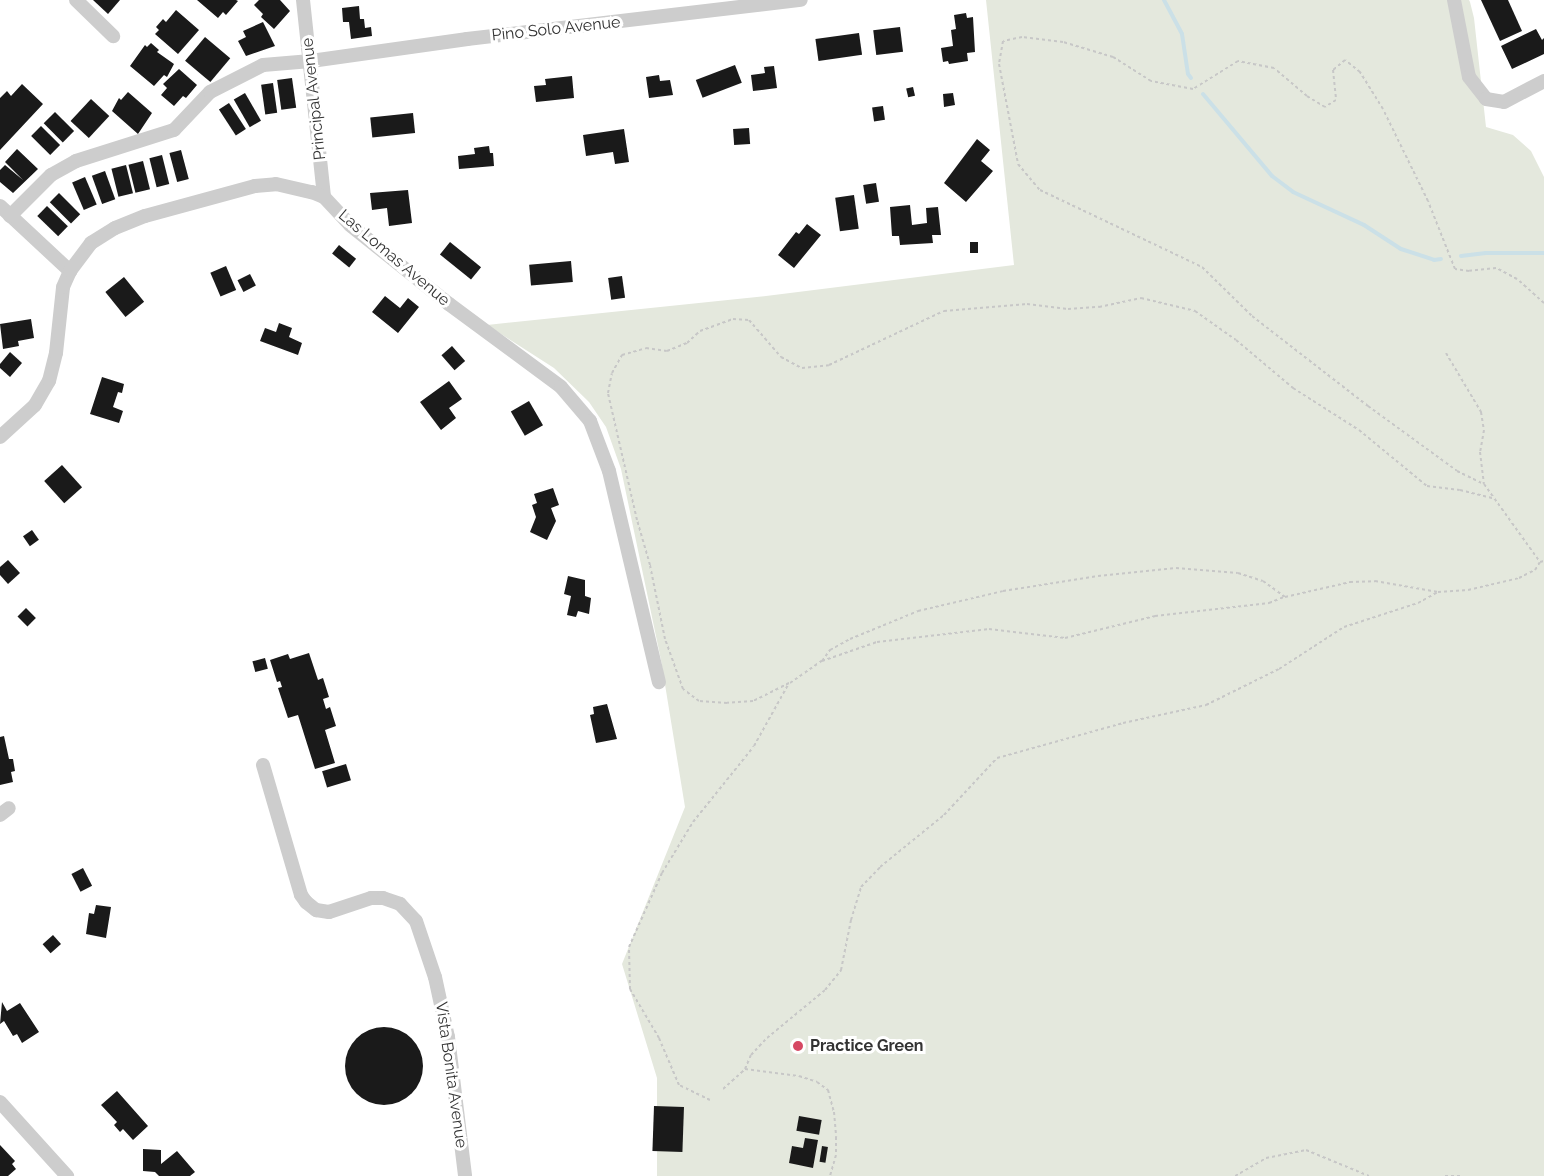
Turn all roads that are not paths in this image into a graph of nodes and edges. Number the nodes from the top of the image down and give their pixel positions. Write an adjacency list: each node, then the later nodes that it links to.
1 (76, 0): 5 (street)
2 (303, 0): 6 (street, Principal Avenue)
3 (801, 0): 6 (street, Pino Solo Avenue)
4 (1454, 0): 7 (street)
5 (113, 36)
6 (311, 61): 8 (street, Principal Avenue); 9 (street, Pino Solo Avenue)
7 (1544, 81)
8 (324, 197): 10 (street, Las Lomas Avenue); 12 (street, Las Lomas Avenue)
9 (5, 211): 10 (street)
10 (70, 271): 11 (street, Las Lomas Avenue)
11 (0, 437)
12 (659, 682)
13 (263, 765): 16 (street, Vista Bonita Avenue)
14 (0, 1102): 15 (street)
15 (67, 1176)
16 (465, 1176)

